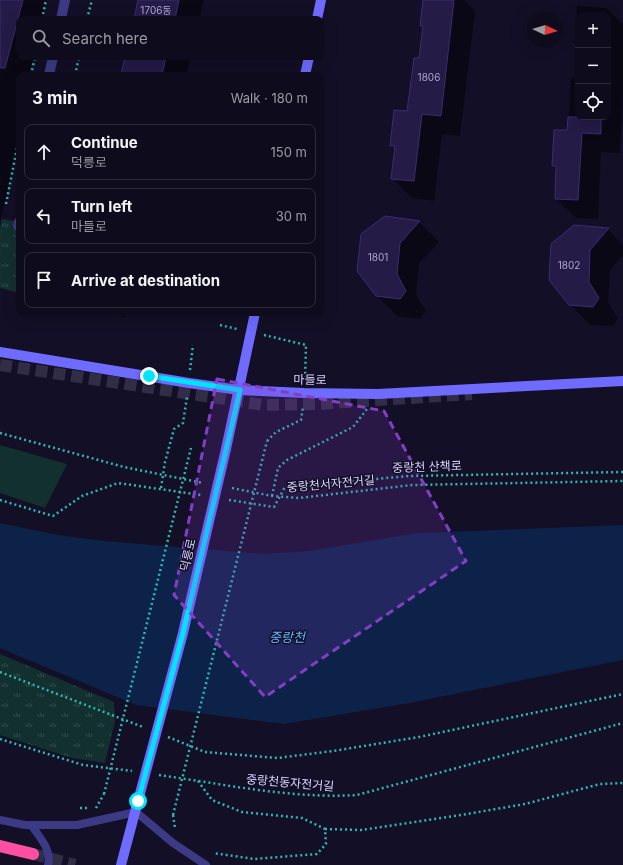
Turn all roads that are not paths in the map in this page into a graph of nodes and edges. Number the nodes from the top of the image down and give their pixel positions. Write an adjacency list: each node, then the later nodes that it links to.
1 (65, 0): 3 (street)
2 (321, 0): 4 (main road)
3 (62, 16)
4 (318, 16)
5 (52, 60): 7 (street)
6 (308, 60): 8 (main road)
7 (50, 72)
8 (306, 72)
9 (254, 316): 12 (main road, 덕릉로)
10 (0, 352): 12 (main road, 마들로)
11 (623, 381): 12 (main road, 마들로)
12 (240, 390): 13 (main road, 덕릉로, bridge)
13 (136, 812): 15 (lane); 19 (main road); 20 (lane)
14 (0, 820): 15 (lane)
15 (32, 826): 18 (lane)
16 (0, 846): 17 (highway)
17 (33, 854)
18 (48, 865)
19 (121, 865)
20 (206, 865)

